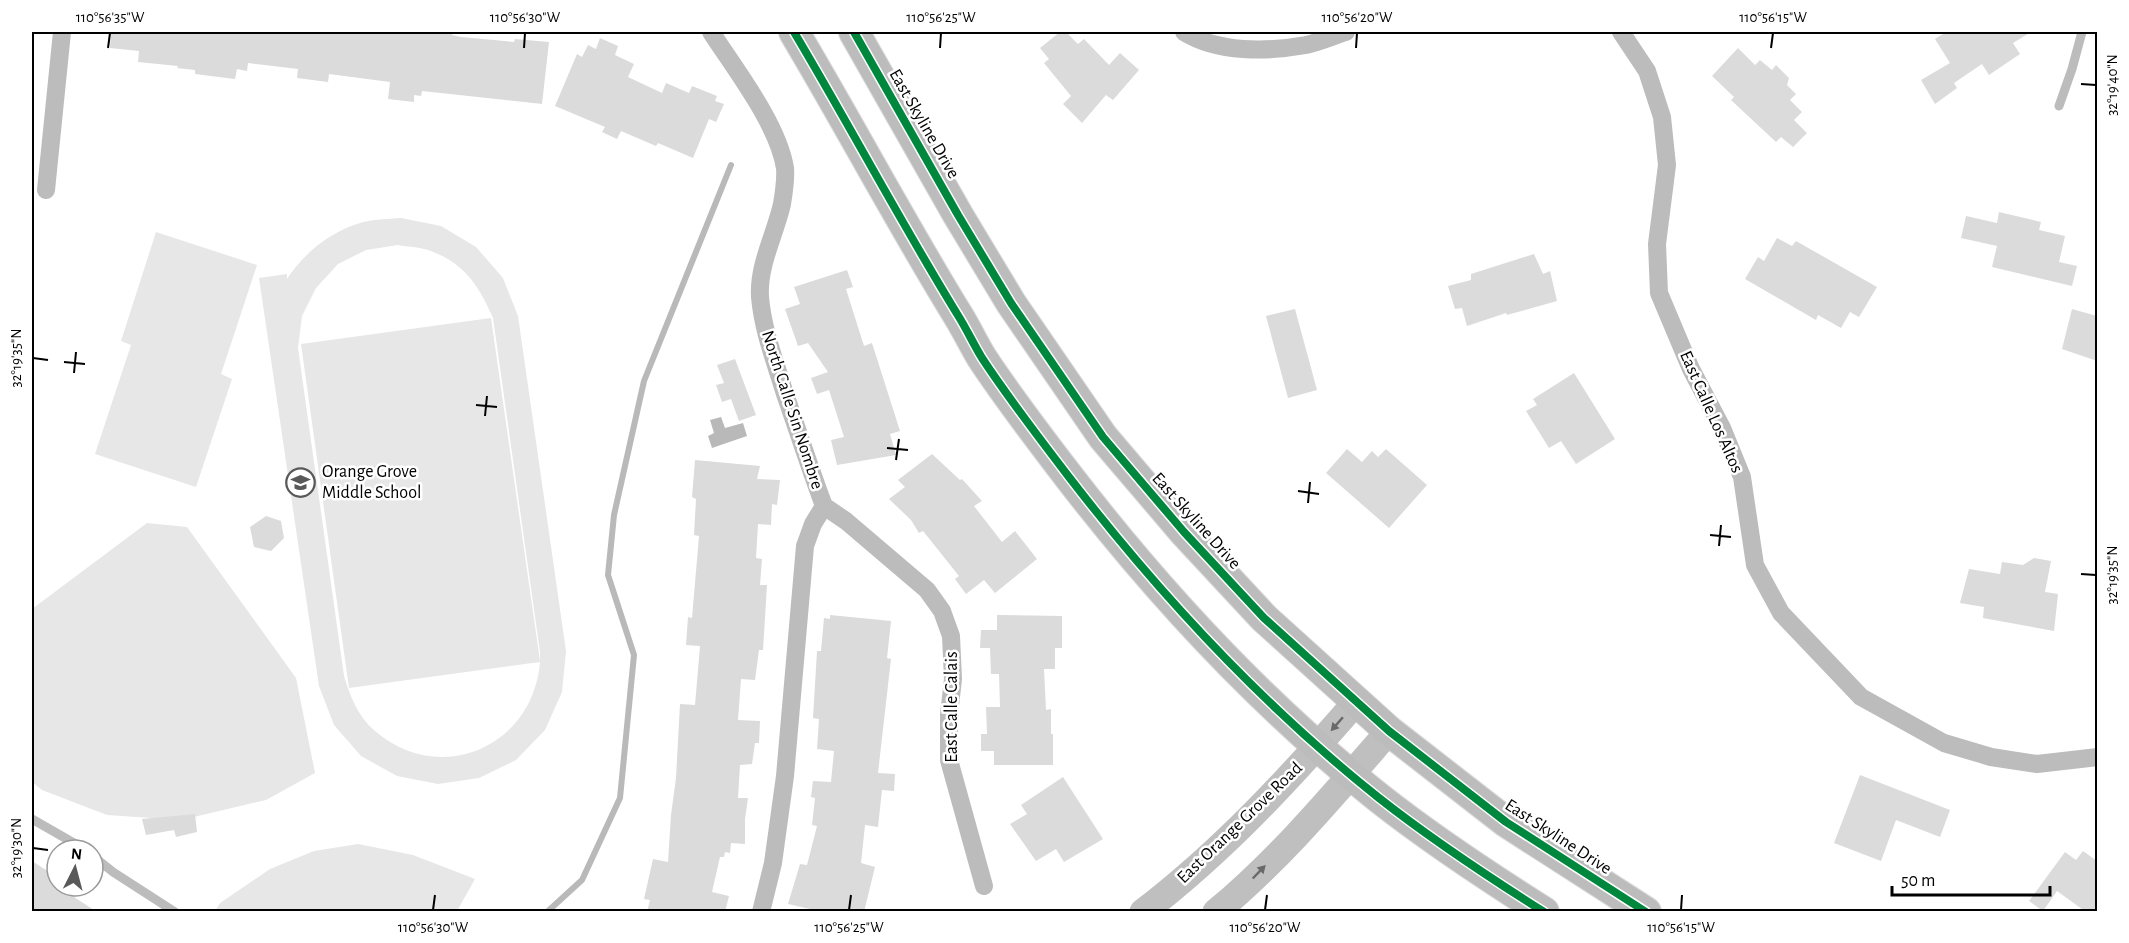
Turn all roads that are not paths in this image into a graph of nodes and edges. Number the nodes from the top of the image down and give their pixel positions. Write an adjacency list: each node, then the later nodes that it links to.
1 (62, 32): 10 (street)
2 (711, 32): 11 (street, North Calle Sin Nombre)
3 (794, 32): 14 (main road)
4 (854, 32): 12 (main road, East Skyline Drive)
5 (1184, 32): 6 (street)
6 (1346, 32)
7 (1621, 32): 15 (street, East Calle Los Altos)
8 (2082, 32): 9 (lane)
9 (2058, 106)
10 (46, 190)
11 (824, 506): 20 (street, East Calle Calais); 22 (street, North Calle Sin Nombre)
12 (1356, 702): 13 (main road, East Skyline Drive); 14 (main road, East Orange Grove Road, one-way to 14)
13 (1389, 731): 16 (main road); 26 (main road, East Skyline Drive)
14 (1317, 747): 16 (main road); 23 (main road, East Orange Grove Road)
15 (2097, 757)
16 (1351, 774): 24 (main road, one-way to 16); 25 (main road)
17 (32, 819): 18 (lane)
18 (65, 838)
19 (105, 866): 21 (lane)
20 (984, 886)
21 (175, 912)
22 (761, 912)
23 (1143, 912)
24 (1216, 912)
25 (1544, 912)
26 (1646, 912)

